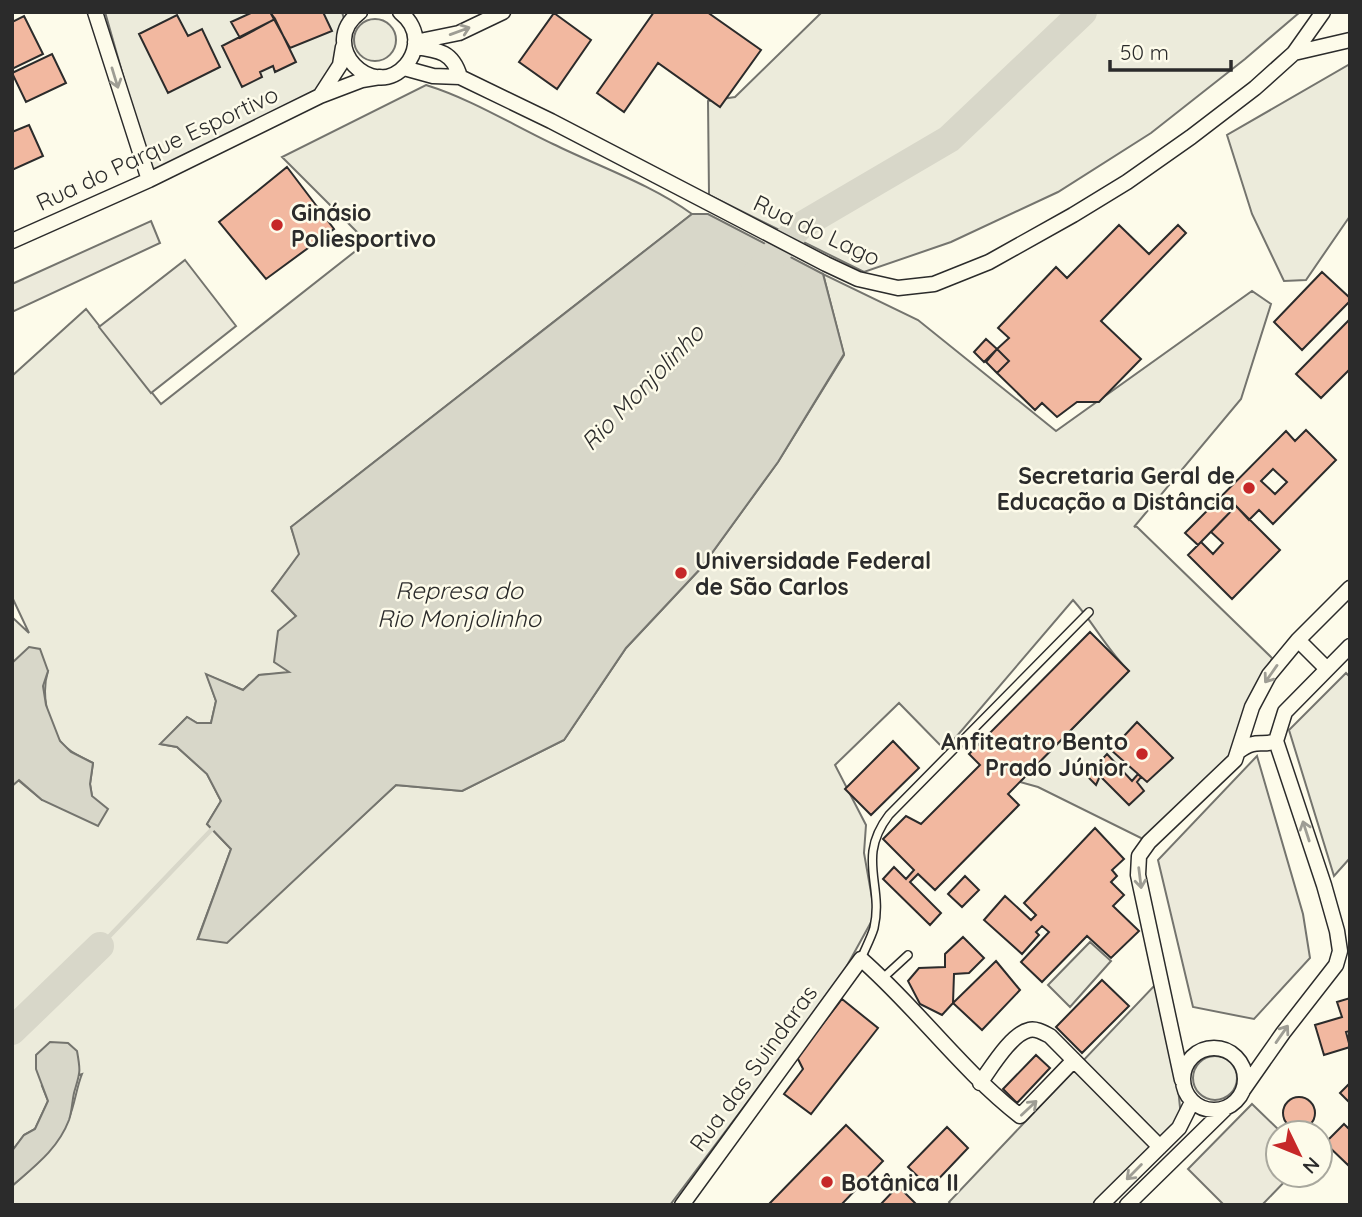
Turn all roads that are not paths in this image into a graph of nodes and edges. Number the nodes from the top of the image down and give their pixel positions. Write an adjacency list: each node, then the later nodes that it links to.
1 (95, 12): 14 (street, one-way to 14)
2 (400, 12): 7 (street)
3 (503, 12): 7 (street, one-way to 3)
4 (1323, 12): 9 (street, Rua do Lago)
5 (354, 14): 8 (street)
6 (1350, 40): 9 (street)
7 (415, 44): 10 (street); 12 (street)
8 (344, 45): 11 (street); 13 (street)
9 (1294, 53): 12 (street, Rua do Lago)
10 (404, 68): 11 (street, Rua do Parque Esportivo); 12 (street, Rua do Lago)
11 (380, 78): 13 (street, Rua do Parque Esportivo)
12 (460, 78)
13 (320, 96): 14 (street, Rua do Parque Esportivo)
14 (149, 180): 15 (street, Rua do Parque Esportivo)
15 (12, 241)
16 (1350, 588): 18 (street)
17 (1089, 612): 24 (lane)
18 (1298, 640): 20 (street); 22 (street, one-way to 22)
19 (1350, 646): 20 (street)
20 (1327, 669): 21 (street)
21 (1276, 741): 22 (street); 29 (street, one-way to 21)
22 (1239, 751): 27 (street, one-way to 27)
23 (908, 955): 25 (lane)
24 (861, 959): 25 (street); 33 (street, Rua das Suindaras)
25 (883, 978): 28 (street)
26 (1073, 1061): 28 (street, one-way to 26); 28 (street); 32 (street)
27 (1182, 1080): 29 (street); 30 (street)
28 (980, 1083)
29 (1243, 1090): 31 (street)
30 (1192, 1102): 31 (street); 32 (street)
31 (1226, 1109): 35 (street)
32 (1160, 1147): 34 (street, one-way to 34)
33 (682, 1205)
34 (1101, 1205)
35 (1127, 1205)

